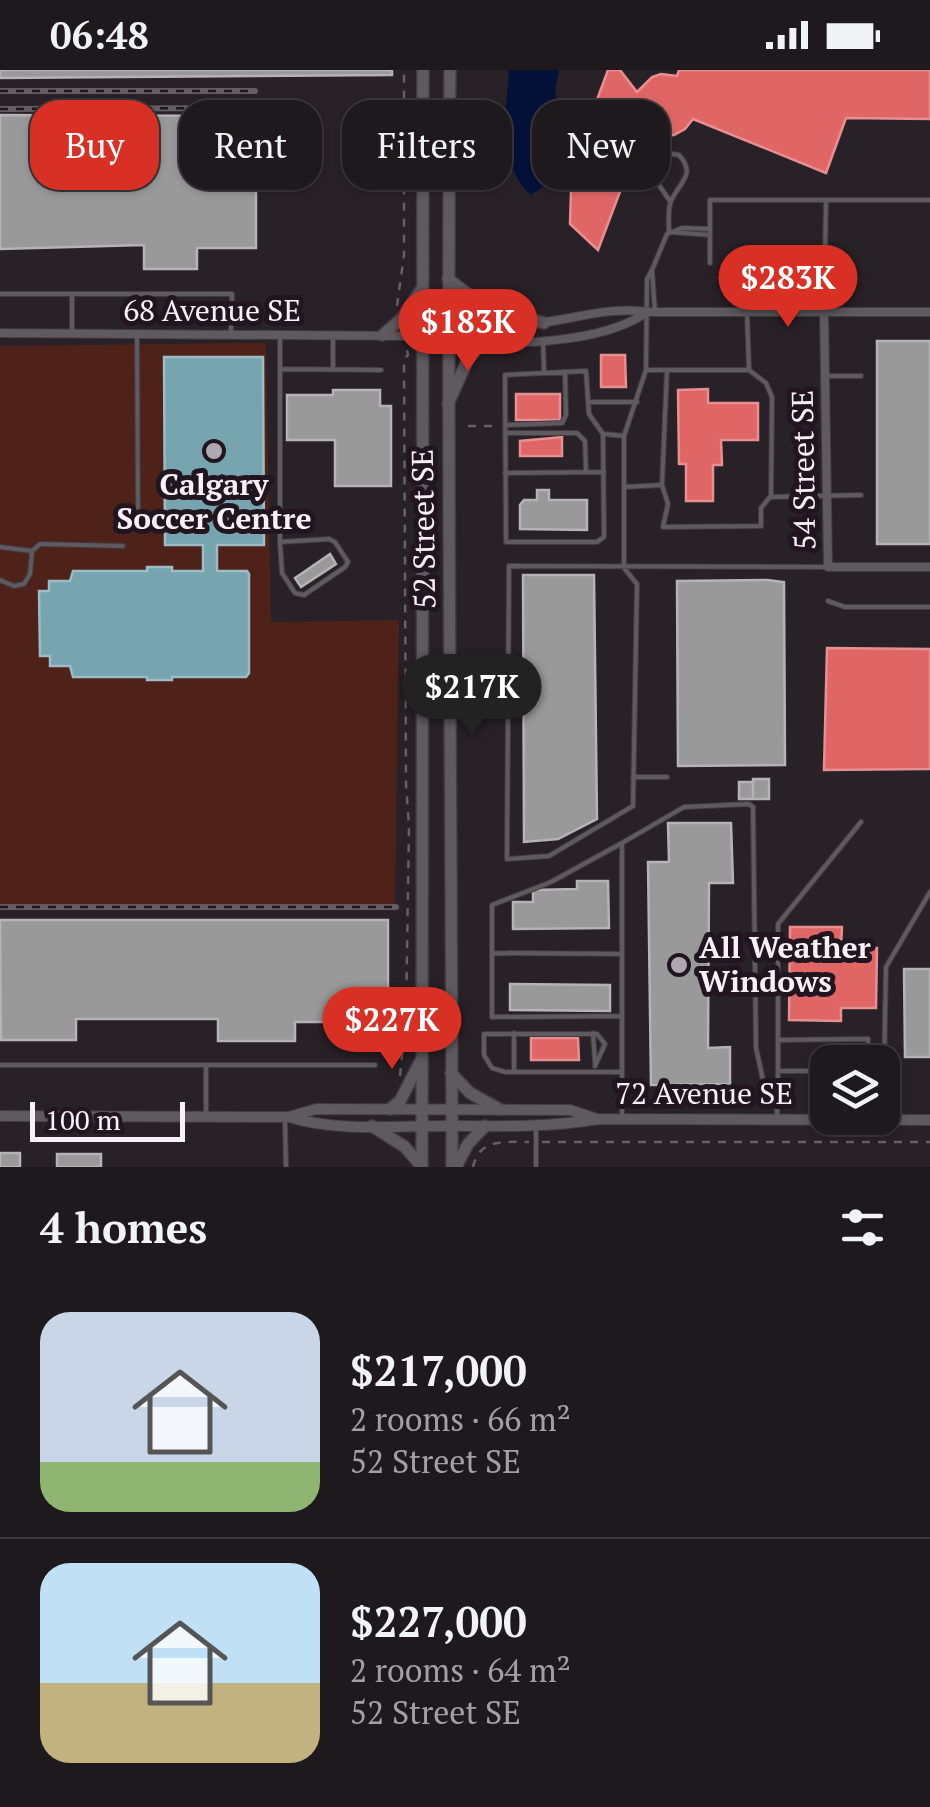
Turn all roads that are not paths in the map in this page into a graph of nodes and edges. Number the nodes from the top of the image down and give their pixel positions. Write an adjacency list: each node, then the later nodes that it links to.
1 (422, 70): 10 (main road, 52 Street SE)
2 (450, 70): 9 (main road, 52 Street SE)
3 (826, 200): 4 (lane); 6 (lane); 15 (lane)
4 (930, 200)
5 (670, 201): 5 (lane); 7 (lane)
6 (710, 232): 7 (lane); 8 (lane)
7 (670, 233): 13 (lane)
8 (710, 263)
9 (448, 278): 17 (main road); 18 (main road, 52 Street SE)
10 (423, 286): 25 (main road); 26 (main road, 52 Street SE)
11 (0, 294): 12 (lane)
12 (72, 294): 20 (lane); 22 (lane)
13 (651, 312): 14 (street, 68 Avenue SE); 17 (street, 68 Avenue SE); 27 (street, 68 Avenue SE); 33 (lane)
14 (748, 312): 15 (street, 68 Avenue SE); 35 (lane)
15 (824, 312): 16 (street, 68 Avenue SE); 38 (street, 54 Street SE)
16 (930, 312)
17 (544, 323): 18 (street, 68 Avenue SE)
18 (448, 327): 26 (street, 68 Avenue SE); 29 (main road, 52 Street SE)
19 (0, 332): 20 (street, 68 Avenue SE)
20 (72, 333): 21 (street, 68 Avenue SE)
21 (137, 333): 22 (street, 68 Avenue SE); 55 (lane)
22 (231, 334): 23 (street, 68 Avenue SE)
23 (280, 334): 24 (street, 68 Avenue SE); 30 (lane)
24 (332, 334): 25 (street, 68 Avenue SE); 31 (lane)
25 (383, 335): 26 (street, 68 Avenue SE)
26 (423, 336): 29 (street, 68 Avenue SE); 79 (main road, 52 Street SE)
27 (544, 340): 28 (street, 68 Avenue SE); 37 (lane)
28 (482, 344): 29 (street, 68 Avenue SE); 42 (main road)
29 (447, 345): 42 (main road, 52 Street SE)
30 (280, 369): 31 (lane); 56 (lane)
31 (333, 370): 32 (lane)
32 (382, 370)
33 (646, 370): 34 (lane); 41 (lane)
34 (667, 370): 35 (lane); 50 (lane)
35 (749, 370): 54 (lane)
36 (565, 372): 37 (lane); 40 (lane); 43 (lane)
37 (544, 373): 43 (lane)
38 (825, 376): 39 (lane); 52 (street, 54 Street SE)
39 (861, 376)
40 (588, 402): 41 (lane); 45 (lane)
41 (638, 402): 46 (lane)
42 (448, 404): 88 (main road, 52 Street SE)
43 (505, 426): 44 (lane)
44 (505, 433): 47 (lane); 49 (lane)
45 (604, 434): 46 (lane); 48 (lane)
46 (624, 436): 51 (lane)
47 (586, 472): 48 (lane); 49 (lane)
48 (604, 472): 49 (lane)
49 (505, 473)
50 (662, 485): 51 (lane); 54 (lane)
51 (624, 486): 62 (lane)
52 (827, 496): 53 (lane); 54 (lane); 60 (street, 54 Street SE)
53 (861, 496)
54 (771, 497)
55 (138, 512)
56 (280, 542): 56 (lane)
57 (124, 546): 59 (lane)
58 (0, 547): 59 (lane)
59 (32, 552): 63 (lane)
60 (828, 567): 61 (street); 62 (lane)
61 (930, 567)
62 (624, 568): 66 (lane); 66 (lane)
63 (0, 580)
64 (828, 602): 65 (lane)
65 (930, 607)
66 (633, 777): 67 (lane)
67 (667, 777)
68 (861, 822): 76 (lane)
69 (622, 843): 71 (lane); 72 (lane); 89 (lane)
70 (930, 892): 78 (lane)
71 (492, 953): 72 (lane); 73 (lane)
72 (622, 954): 73 (lane)
73 (622, 1016): 87 (lane)
74 (514, 1033): 75 (lane); 86 (lane); 86 (lane)
75 (592, 1033): 83 (lane); 83 (lane)
76 (778, 1040): 77 (lane); 84 (lane)
77 (868, 1045)
78 (884, 1045)
79 (422, 1056): 90 (main road); 92 (main road, 52 Street SE)
80 (0, 1064): 81 (lane)
81 (206, 1065): 82 (lane); 95 (lane)
82 (376, 1065)
83 (595, 1069): 86 (lane); 87 (lane)
84 (778, 1071): 85 (lane); 89 (lane)
85 (810, 1071)
86 (514, 1072)
87 (622, 1072): 98 (lane)
88 (451, 1073): 91 (main road); 93 (main road, 52 Street SE)
89 (778, 1090): 99 (lane)
90 (390, 1109): 92 (street, 72 Avenue SE); 96 (street, 72 Avenue SE)
91 (499, 1109): 93 (street, 72 Avenue SE); 97 (street, 72 Avenue SE)
92 (422, 1110): 93 (street, 72 Avenue SE); 105 (main road, 52 Street SE)
93 (452, 1110): 106 (main road, 52 Street SE)
94 (0, 1116): 95 (street, 72 Avenue SE)
95 (206, 1117): 96 (street, 72 Avenue SE)
96 (287, 1117): 104 (street, 72 Avenue SE); 108 (lane)
97 (598, 1119): 98 (street, 72 Avenue SE); 103 (street, 72 Avenue SE)
98 (622, 1119): 99 (street, 72 Avenue SE)
99 (777, 1119): 100 (street, 72 Avenue SE)
100 (810, 1119)
101 (900, 1120): 102 (street, 72 Avenue SE)
102 (930, 1120)
103 (536, 1124): 107 (street, 72 Avenue SE); 111 (lane)
104 (372, 1126): 105 (street, 72 Avenue SE); 109 (main road)
105 (422, 1126): 106 (street, 72 Avenue SE); 109 (main road, 52 Street SE)
106 (452, 1126): 107 (street, 72 Avenue SE); 110 (main road, 52 Street SE)
107 (485, 1126): 110 (main road)
108 (286, 1167)
109 (422, 1167)
110 (454, 1167)
111 (536, 1167)

